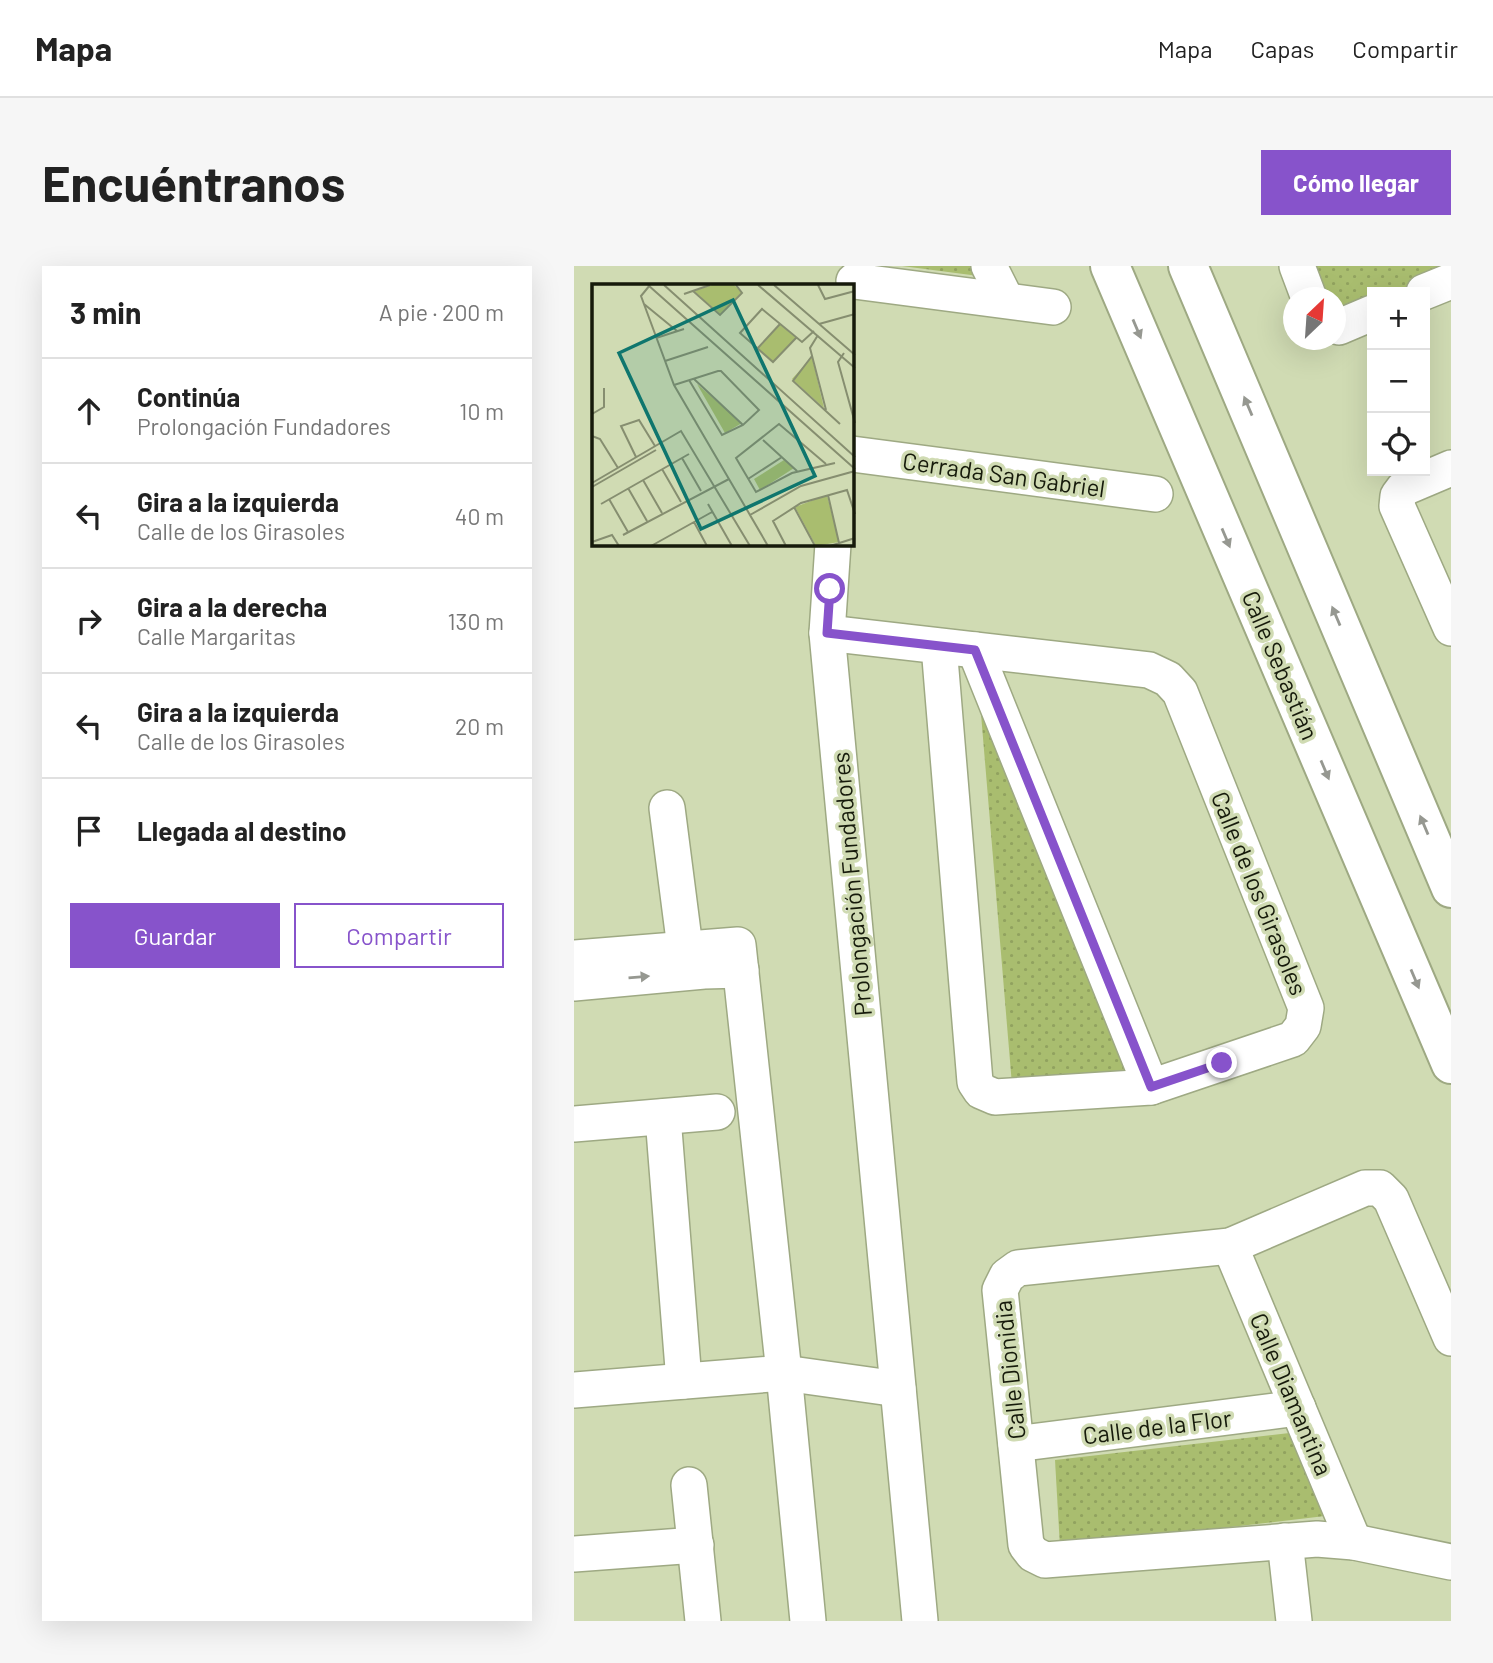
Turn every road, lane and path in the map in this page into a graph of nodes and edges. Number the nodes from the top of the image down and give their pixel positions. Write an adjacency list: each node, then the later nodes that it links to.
1 (989, 266): 9 (street)
2 (1110, 266): 27 (main road, Calle Sebastián, one-way to 27)
3 (1188, 266): 22 (main road, one-way to 3)
4 (1297, 266): 7 (street)
5 (1451, 281): 8 (street)
6 (854, 283): 9 (street)
7 (1305, 287)
8 (1430, 290)
9 (1006, 300): 10 (street)
10 (1053, 307)
11 (1367, 315): 12 (street)
12 (1346, 324)
13 (854, 454): 15 (street, Cerrada San Gabriel)
14 (1451, 468): 17 (street)
15 (1155, 494)
16 (833, 546): 18 (street, Prolongación Fundadores)
17 (1451, 628)
18 (827, 633): 19 (street, Calle de los Girasoles); 36 (street, Prolongación Fundadores)
19 (939, 646): 20 (street, Calle de los Girasoles); 28 (street, Calle de los Girasoles)
20 (975, 650): 28 (street); 28 (street, Calle de los Girasoles)
21 (667, 808): 23 (street)
22 (1451, 888)
23 (685, 948): 24 (street); 25 (street)
24 (739, 957): 26 (street, one-way to 24); 34 (street)
25 (574, 958)
26 (574, 983)
27 (1451, 1064)
28 (1151, 1087)
29 (717, 1112): 30 (street)
30 (663, 1117): 31 (street); 35 (street)
31 (574, 1124)
32 (1230, 1246): 33 (street, Calle Dionidia); 38 (street, Calle Diamantina); 39 (street, Calle Dionidia)
33 (1451, 1338)
34 (784, 1373): 35 (street); 36 (street); 47 (street)
35 (684, 1381): 37 (street)
36 (898, 1389): 48 (street, Prolongación Fundadores)
37 (574, 1390)
38 (1298, 1408): 39 (street, Calle de la Flor); 42 (street, Calle Diamantina)
39 (1016, 1444): 41 (street, Calle Dionidia)
40 (690, 1485): 43 (street)
41 (1285, 1541): 42 (street, Calle Dionidia); 49 (street)
42 (1354, 1542): 45 (street, Calle Dionidia)
43 (695, 1545): 44 (street); 46 (street)
44 (574, 1554)
45 (1451, 1562)
46 (703, 1621)
47 (808, 1621)
48 (920, 1621)
49 (1294, 1621)

